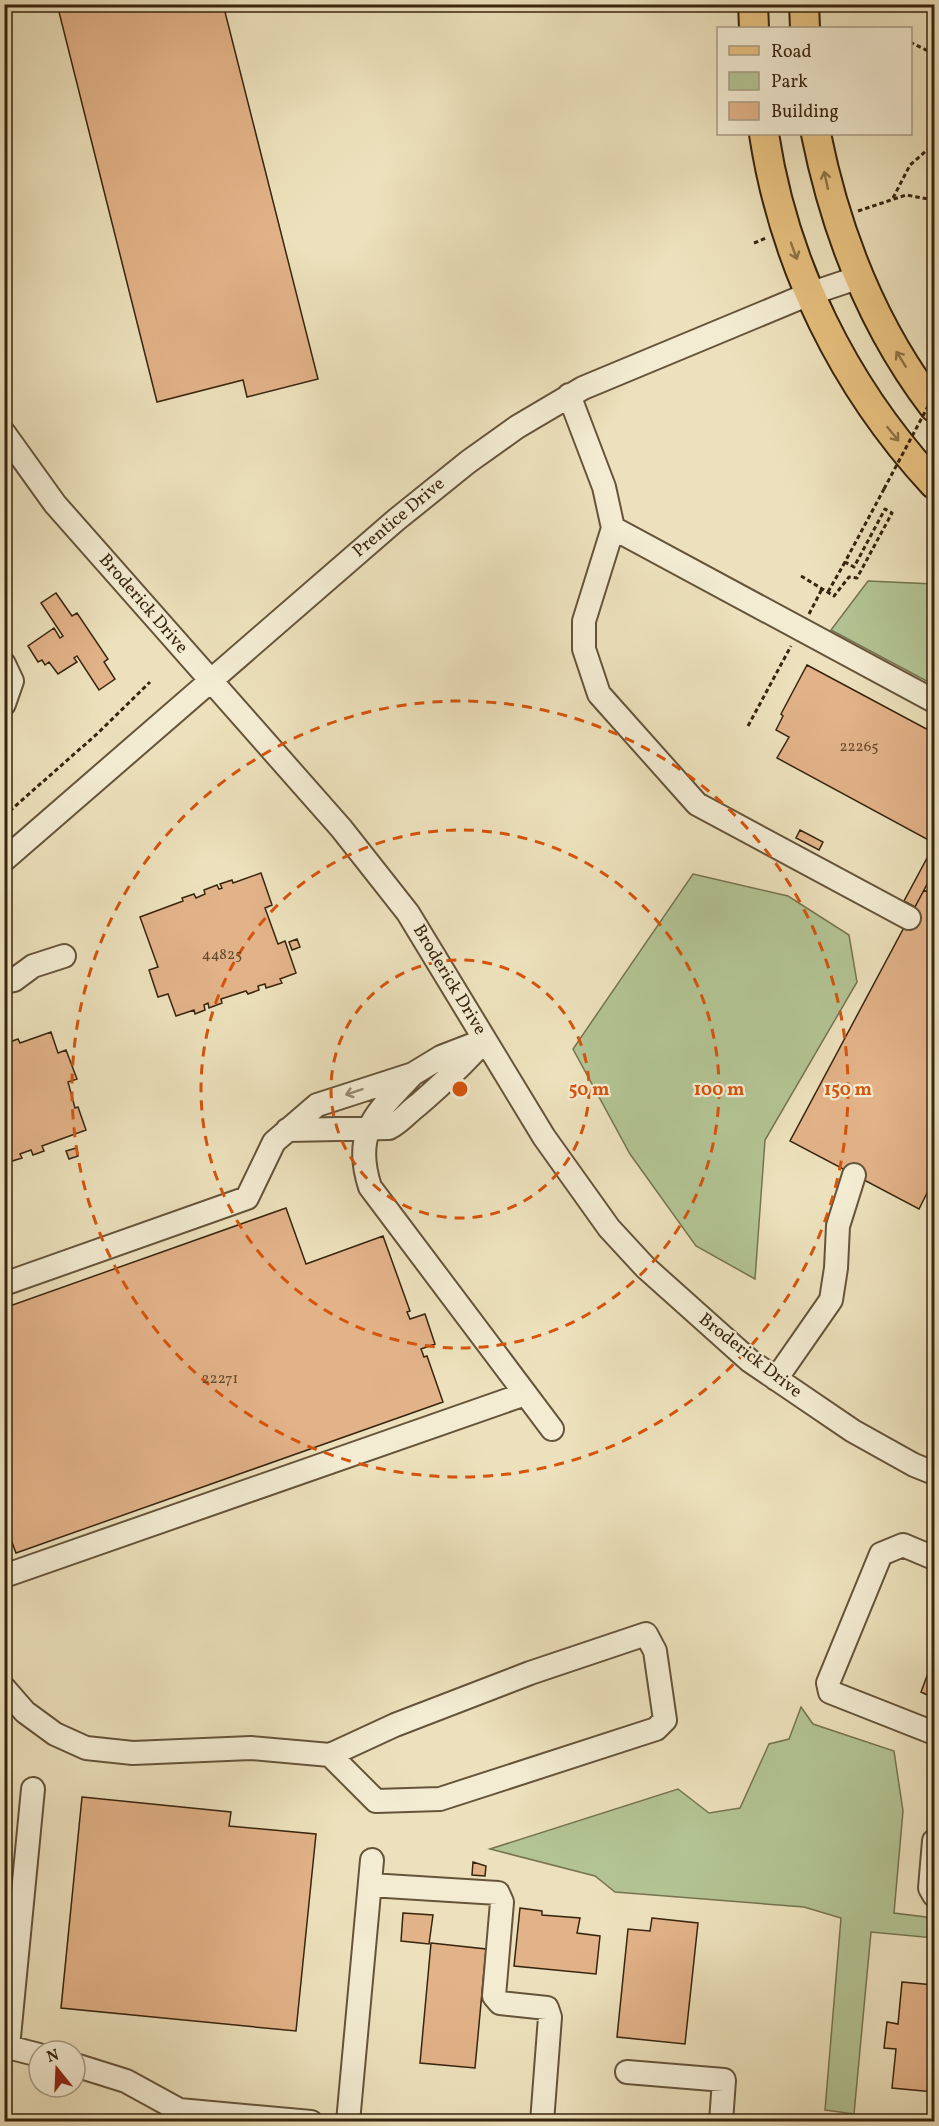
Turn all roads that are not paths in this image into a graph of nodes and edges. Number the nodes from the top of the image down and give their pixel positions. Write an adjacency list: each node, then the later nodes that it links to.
1 (753, 4): 3 (main road)
2 (804, 4): 4 (main road)
3 (754, 27)
4 (805, 27)
5 (764, 135): 8 (main road, one-way to 8)
6 (816, 135): 7 (main road, one-way to 6)
7 (857, 278): 8 (street, Prentice Drive); 10 (main road, one-way to 7)
8 (809, 294): 9 (street, Prentice Drive); 12 (main road, one-way to 12)
9 (569, 395): 13 (street); 15 (street, Prentice Drive)
10 (934, 407)
11 (4, 433): 15 (street, Broderick Drive)
12 (934, 484)
13 (614, 528): 16 (street); 19 (street)
14 (4, 664): 17 (street)
15 (212, 682): 18 (street, Prentice Drive); 24 (street, Broderick Drive)
16 (934, 701)
17 (4, 705)
18 (4, 860)
19 (909, 918)
20 (64, 956): 22 (street)
21 (4, 965): 22 (street)
22 (33, 966): 23 (street)
23 (4, 982)
24 (485, 1040): 25 (street); 26 (street); 30 (street, Broderick Drive)
25 (413, 1074): 26 (street); 27 (street, one-way to 27)
26 (369, 1128): 27 (street); 31 (street)
27 (287, 1130): 29 (street)
28 (854, 1175): 30 (street)
29 (4, 1284)
30 (776, 1380): 33 (street, Broderick Drive)
31 (525, 1394): 32 (street); 35 (street)
32 (552, 1429)
33 (934, 1473)
34 (934, 1558): 37 (street)
35 (4, 1576)
36 (4, 1688): 38 (street)
37 (934, 1733)
38 (330, 1755): 38 (street)
39 (33, 1789): 44 (street)
40 (934, 1841): 43 (street)
41 (372, 1860): 42 (street)
42 (370, 1885): 49 (street); 50 (street)
43 (934, 1895)
44 (6, 2047): 45 (street)
45 (27, 2052)
46 (87, 2069): 48 (street)
47 (627, 2072): 51 (street)
48 (311, 2121)
49 (348, 2121)
50 (542, 2121)
51 (721, 2121)

